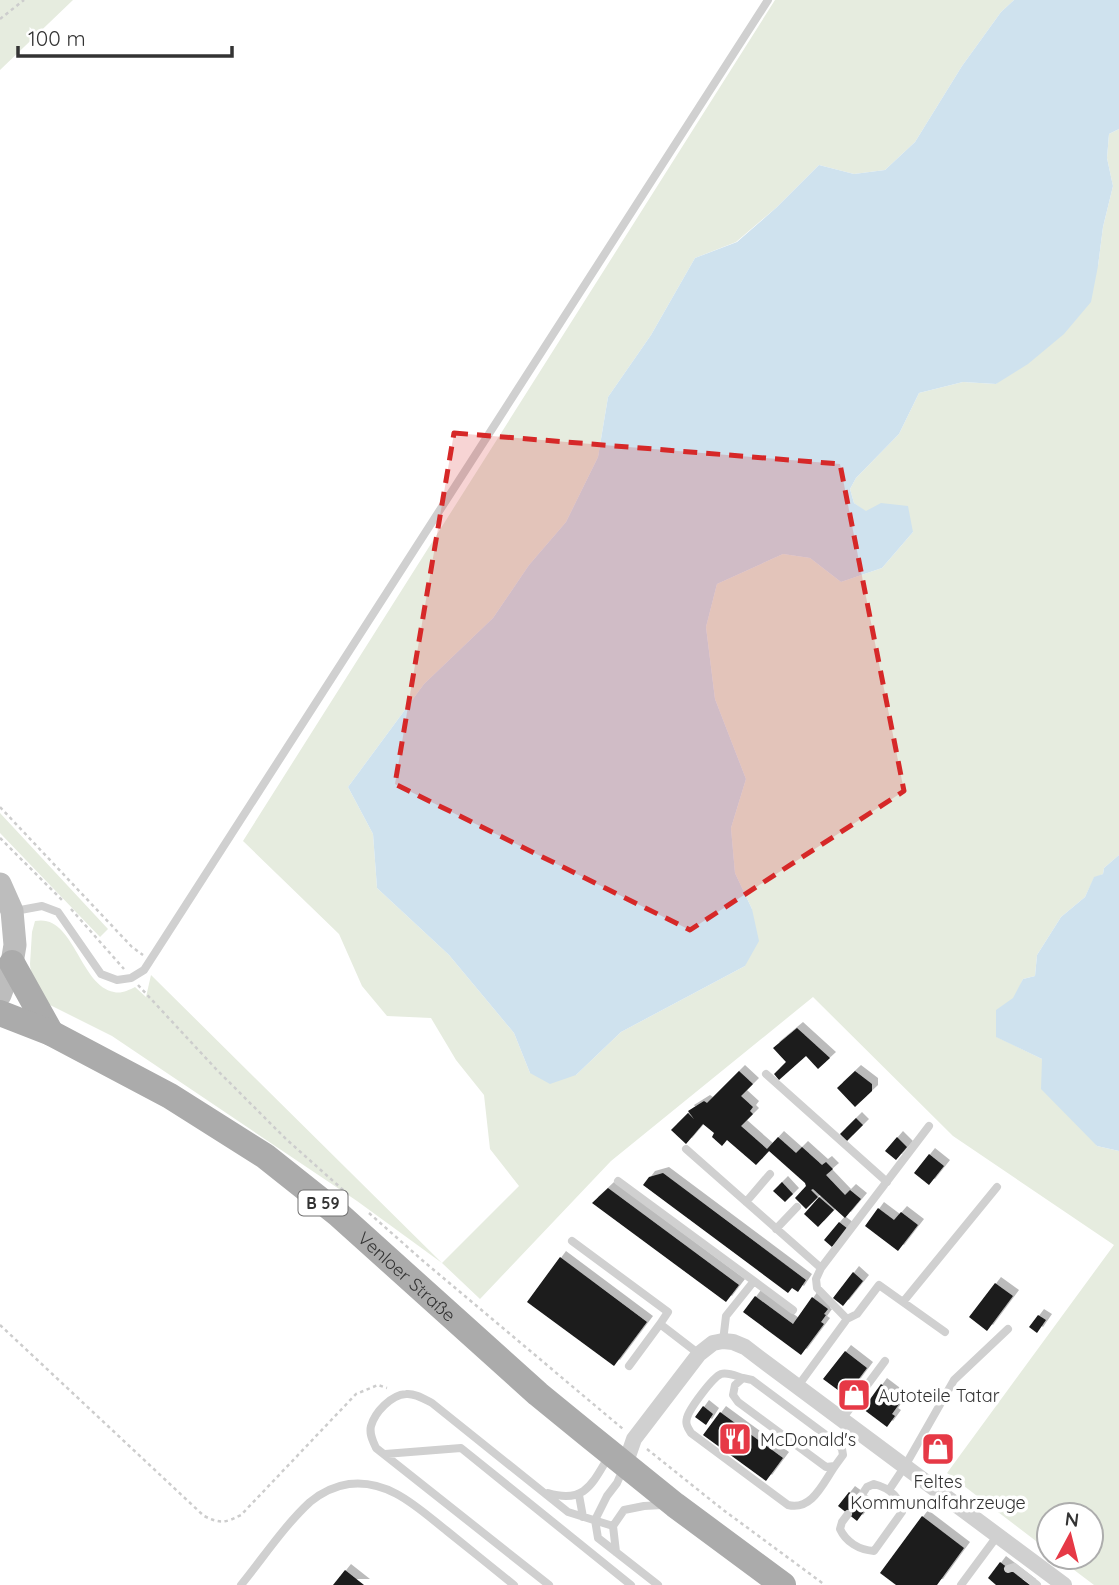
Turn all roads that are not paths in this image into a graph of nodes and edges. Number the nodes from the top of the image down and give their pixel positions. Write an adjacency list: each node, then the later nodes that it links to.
1 (768, 0): 3 (lane)
2 (0, 884): 3 (main road)
3 (12, 911): 4 (main road)
4 (12, 963): 5 (main road); 7 (main road)
5 (0, 995)
6 (0, 1013): 7 (main road, Venloer Straße / B 59)
7 (51, 1033): 37 (main road, Venloer Straße / B 59)
8 (766, 1074): 13 (lane)
9 (929, 1126): 13 (lane)
10 (686, 1149): 15 (lane)
11 (770, 1174): 15 (lane)
12 (618, 1181): 20 (lane)
13 (887, 1182): 19 (lane)
14 (998, 1187): 21 (lane)
15 (746, 1202): 17 (lane)
16 (796, 1207): 17 (lane)
17 (776, 1229): 19 (lane)
18 (572, 1241): 24 (lane)
19 (821, 1268): 23 (lane)
20 (754, 1281): 22 (lane); 27 (lane)
21 (903, 1302): 23 (lane); 26 (lane)
22 (793, 1310)
23 (847, 1319): 34 (lane)
24 (660, 1324): 28 (lane); 31 (lane)
25 (1008, 1329): 38 (lane)
26 (945, 1332)
27 (723, 1341): 28 (street); 30 (street)
28 (699, 1354): 37 (street)
29 (885, 1360): 35 (lane)
30 (765, 1362): 33 (lane); 34 (street)
31 (629, 1366)
32 (743, 1378): 33 (lane); 39 (lane); 39 (lane)
33 (752, 1380): 39 (lane)
34 (798, 1386): 35 (street)
35 (842, 1419): 38 (street)
36 (386, 1454): 41 (lane); 54 (lane); 55 (lane)
37 (617, 1459): 42 (lane); 44 (main road, Venloer Straße / B 59); 47 (lane)
38 (905, 1465): 40 (lane); 49 (street)
39 (835, 1466)
40 (889, 1490): 43 (lane); 45 (lane)
41 (542, 1491): 42 (lane); 46 (lane)
42 (579, 1495): 46 (lane)
43 (859, 1499)
44 (675, 1505): 48 (lane); 57 (main road, Venloer Straße / B 59)
45 (848, 1514)
46 (583, 1517): 47 (lane)
47 (595, 1520): 48 (lane); 50 (lane)
48 (613, 1526): 50 (lane)
49 (998, 1535): 58 (lane); 60 (street)
50 (617, 1552): 56 (lane)
51 (1008, 1569): 59 (lane)
52 (241, 1585): 53 (lane)
53 (514, 1585)
54 (549, 1585)
55 (631, 1585)
56 (658, 1585)
57 (783, 1585)
58 (961, 1585)
59 (1037, 1585)
60 (1064, 1585)

